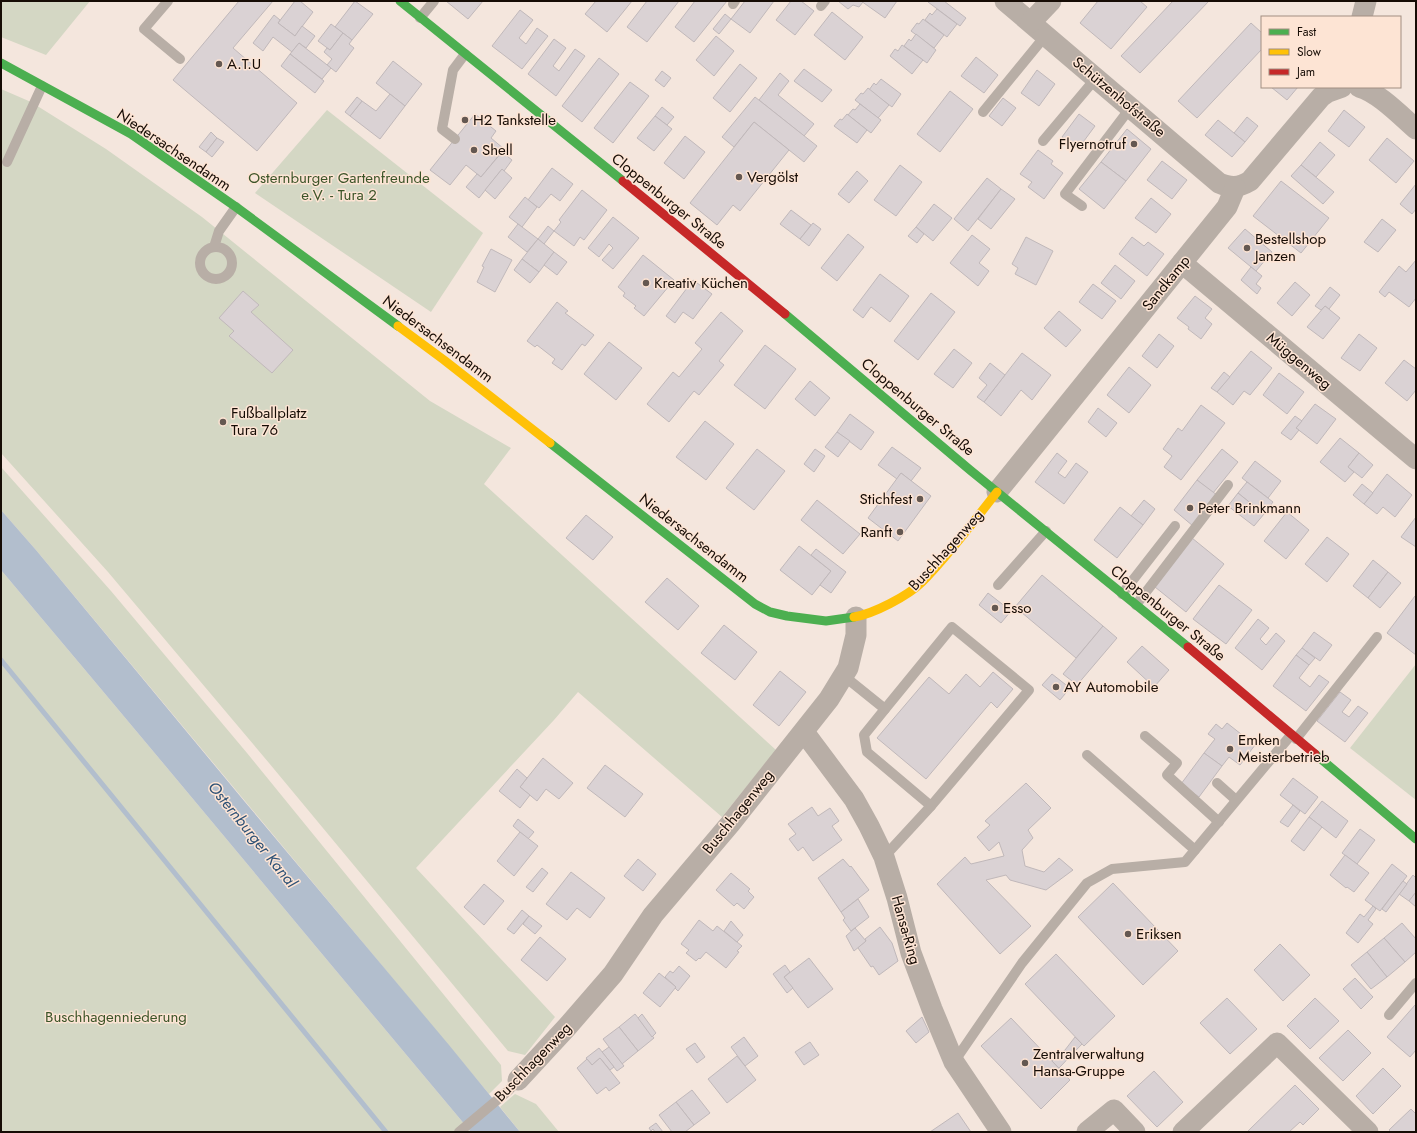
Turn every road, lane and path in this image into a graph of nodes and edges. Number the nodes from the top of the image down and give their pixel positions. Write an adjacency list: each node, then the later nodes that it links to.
1 (168, 1): 11 (lane)
2 (400, 1): 8 (main road, Cloppenburger Straße)
3 (434, 1): 8 (lane)
4 (1005, 1): 9 (street, Schützenhofstraße)
5 (1051, 1): 9 (street)
6 (1366, 1): 7 (street)
7 (1362, 16)
8 (420, 18): 10 (main road, Cloppenburger Straße)
9 (1039, 29): 13 (street, Schützenhofstraße); 18 (lane)
10 (465, 54): 20 (lane); 30 (main road, Cloppenburger Straße)
11 (180, 59)
12 (1, 63): 14 (main road, Niedersachsendamm)
13 (1096, 78): 17 (street, Schützenhofstraße); 21 (lane)
14 (42, 86): 22 (lane); 25 (main road, Niedersachsendamm)
15 (1339, 88): 23 (street)
16 (1362, 88): 19 (street)
17 (1131, 108): 23 (street, Schützenhofstraße); 24 (lane)
18 (984, 112)
19 (1416, 129)
20 (455, 139)
21 (1043, 141)
22 (7, 162)
23 (1235, 188): 27 (street, Sandkamp)
24 (1082, 206)
25 (236, 207): 26 (lane); 36 (main road, Niedersachsendamm)
26 (214, 247)
27 (1182, 263): 28 (street, Müggenweg); 30 (street, Sandkamp)
28 (1416, 459)
29 (1228, 485): 35 (lane)
30 (997, 492): 32 (main road, Cloppenburger Straße); 36 (main road, Buschhagenweg)
31 (1175, 526): 34 (lane)
32 (1046, 531): 33 (lane); 34 (main road, Cloppenburger Straße)
33 (998, 585)
34 (1122, 594): 35 (main road, Cloppenburger Straße)
35 (1136, 605): 42 (main road, Cloppenburger Straße)
36 (856, 617): 38 (street, Buschhagenweg)
37 (1377, 637): 42 (lane)
38 (844, 676): 39 (lane); 40 (street, Buschhagenweg)
39 (885, 709): 46 (lane); 46 (lane)
40 (804, 732): 50 (street, Hansa-Ring); 54 (street, Buschhagenweg)
41 (1145, 736): 47 (lane)
42 (1294, 737): 45 (lane); 48 (main road, Cloppenburger Straße)
43 (1087, 755): 49 (lane)
44 (1217, 783): 45 (lane)
45 (1236, 800): 47 (lane)
46 (931, 806): 50 (lane)
47 (1219, 822): 49 (lane)
48 (1416, 839)
49 (1195, 850): 53 (lane)
50 (884, 857): 53 (street, Hansa-Ring)
51 (1416, 983): 52 (lane)
52 (1389, 1015)
53 (954, 1062): 56 (street, Hansa-Ring)
54 (513, 1085): 55 (lane, Buschhagenweg)
55 (459, 1132)
56 (1001, 1132)
57 (1087, 1132): 58 (street)
58 (1135, 1132)
59 (1183, 1132): 60 (street)
60 (1368, 1132)

